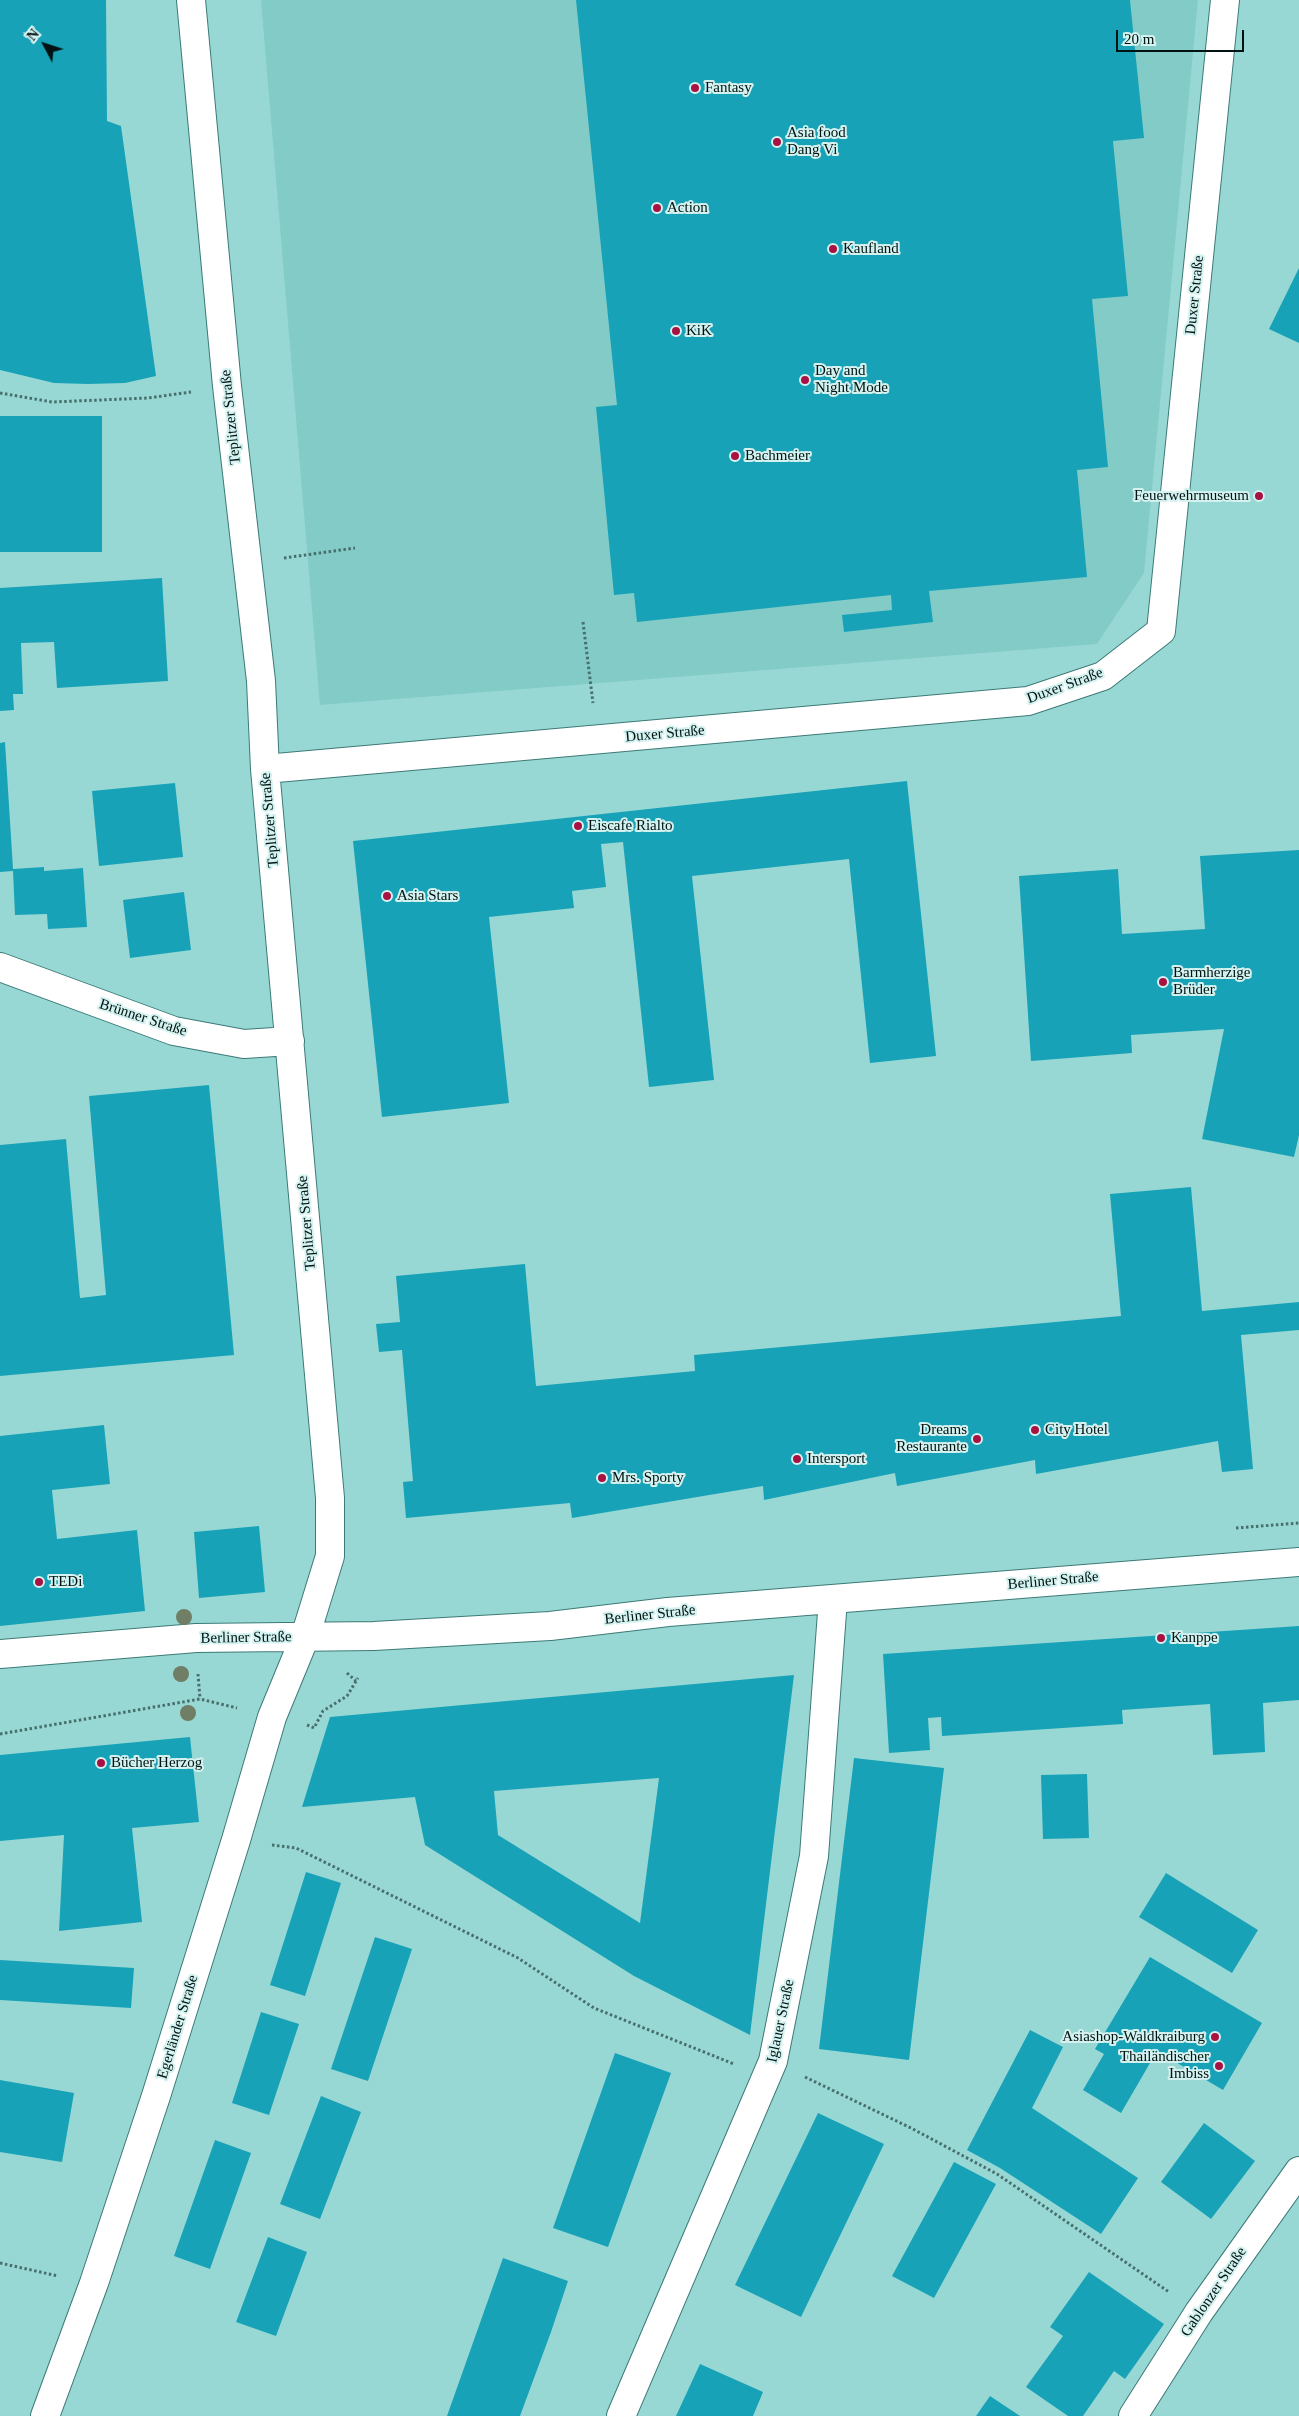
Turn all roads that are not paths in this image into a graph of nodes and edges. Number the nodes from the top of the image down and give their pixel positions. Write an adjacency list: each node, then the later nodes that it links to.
1 (191, 0): 3 (street, Teplitzer Straße)
2 (1225, 0): 3 (street, Duxer Straße)
3 (265, 769): 5 (street, Teplitzer Straße)
4 (0, 967): 5 (street, Brünner Straße)
5 (290, 1041): 8 (street, Teplitzer Straße)
6 (1299, 1562): 7 (street, Berliner Straße)
7 (833, 1599): 8 (street, Berliner Straße); 12 (street, Iglauer Straße)
8 (305, 1637): 9 (street, Berliner Straße); 11 (street, Egerländer Straße)
9 (0, 1654)
10 (1299, 2171): 13 (street, Gablonzer Straße)
11 (45, 2416)
12 (621, 2416)
13 (1133, 2416)

